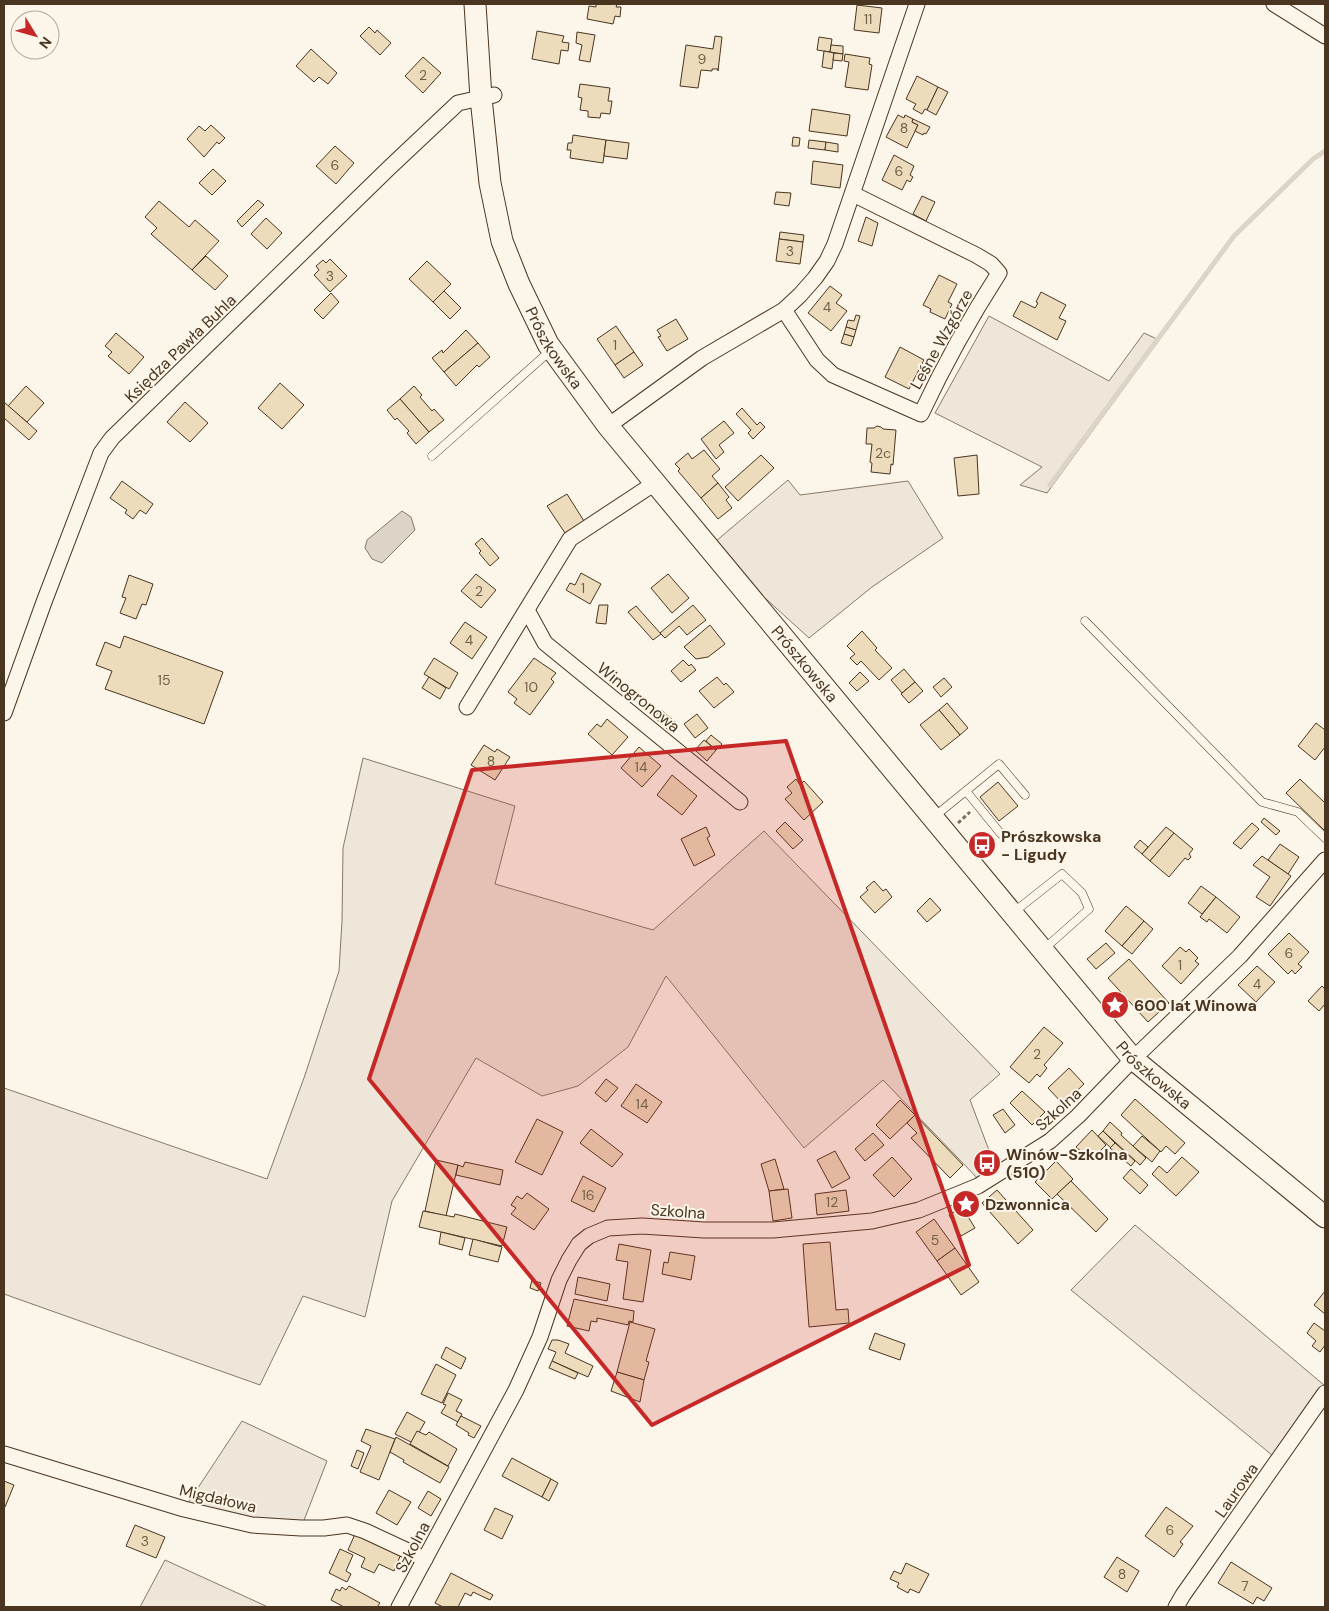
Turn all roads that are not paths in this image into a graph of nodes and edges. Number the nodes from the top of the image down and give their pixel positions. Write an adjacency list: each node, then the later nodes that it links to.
1 (475, 4): 5 (main road, Prószkowska)
2 (917, 4): 6 (street)
3 (1274, 4): 4 (street)
4 (1325, 36)
5 (488, 96): 8 (main road, Prószkowska); 15 (street, Księdza Pawła Buhla)
6 (853, 194): 7 (street); 7 (street, Leśne Wzgórze)
7 (784, 310): 9 (street)
8 (552, 350): 9 (main road, Prószkowska); 10 (lane)
9 (608, 426): 11 (main road, Prószkowska)
10 (432, 456)
11 (655, 483): 12 (street); 19 (main road, Prószkowska)
12 (527, 610): 14 (street); 18 (street, Winogronowa)
13 (1085, 621): 21 (lane)
14 (467, 707)
15 (4, 713)
16 (966, 791): 17 (lane); 19 (lane); 20 (lane)
17 (1024, 795)
18 (740, 802)
19 (933, 818): 23 (main road, Prószkowska)
20 (1001, 834)
21 (1325, 838)
22 (1325, 860): 25 (street, Szkolna)
23 (1012, 913): 24 (main road, Prószkowska); 24 (lane)
24 (1042, 950): 25 (main road, Prószkowska)
25 (1132, 1059): 26 (main road, Prószkowska); 29 (street, Szkolna)
26 (1325, 1217)
27 (1325, 1393): 31 (street, Laurowa)
28 (4, 1454): 29 (street, Migdałowa)
29 (425, 1559): 30 (street, Szkolna)
30 (399, 1607)
31 (1176, 1607)

